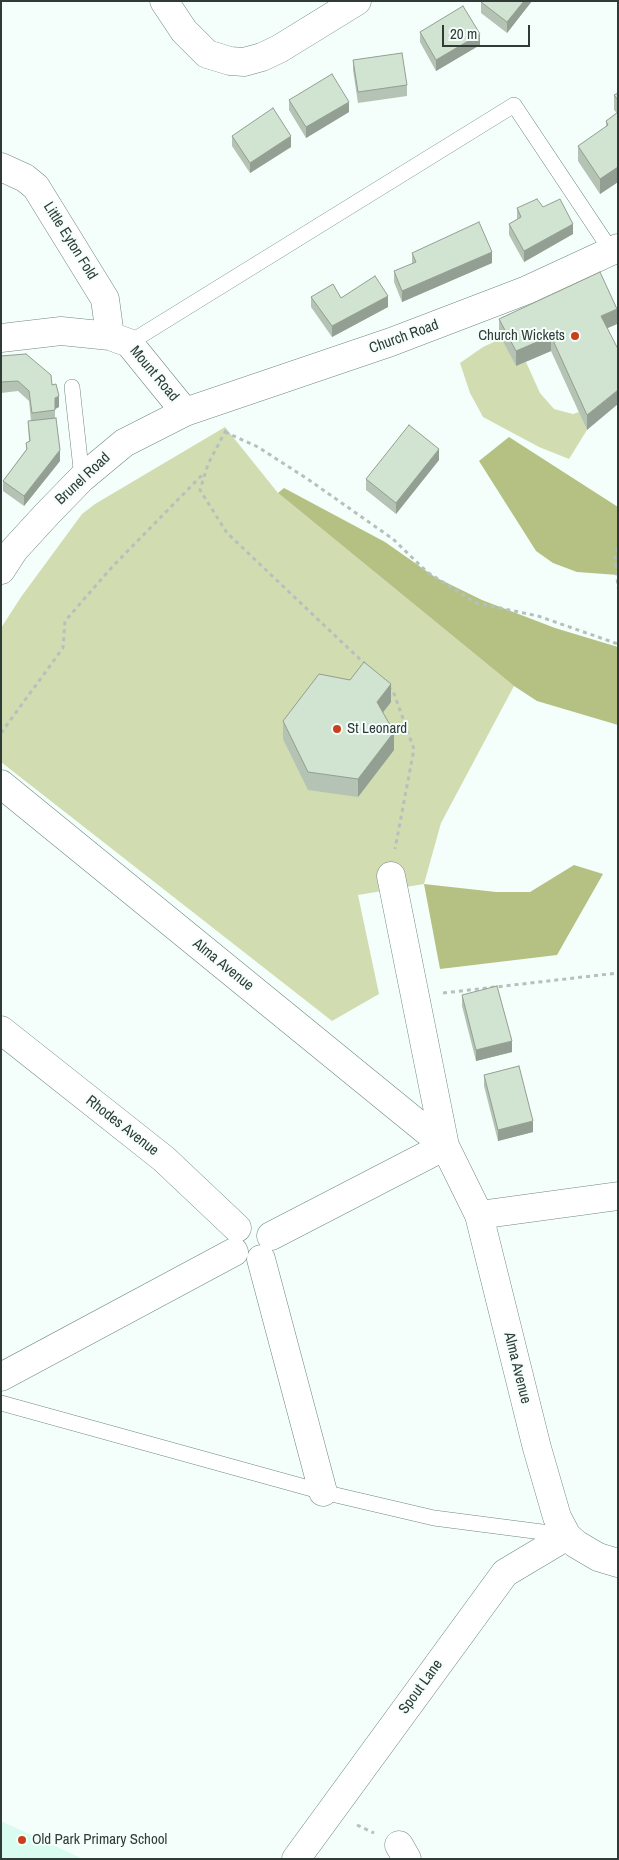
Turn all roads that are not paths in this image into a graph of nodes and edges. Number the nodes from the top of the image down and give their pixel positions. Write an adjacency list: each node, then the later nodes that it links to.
1 (164, 1): 2 (street)
2 (356, 1)
3 (1, 167): 6 (street, Little Eyton Fold)
4 (615, 254): 6 (lane); 8 (street, Church Road)
5 (1, 338): 6 (street)
6 (120, 340): 8 (street, Mount Road)
7 (72, 388): 9 (lane)
8 (185, 412): 9 (street, Brunel Road)
9 (82, 478): 10 (street, Brunel Road)
10 (1, 570)
11 (1, 784): 14 (street, Alma Avenue)
12 (391, 876): 14 (street, Alma Avenue)
13 (1, 1030): 17 (street, Rhodes Avenue)
14 (445, 1146): 16 (street, Alma Avenue); 18 (street)
15 (618, 1196): 16 (street)
16 (480, 1215): 22 (street, Alma Avenue)
17 (236, 1240): 18 (street, Rhodes Avenue); 18 (street); 19 (street)
18 (266, 1247): 21 (street)
19 (1, 1376)
20 (1, 1403): 21 (lane)
21 (323, 1492): 22 (lane)
22 (567, 1536): 23 (street, Alma Avenue); 24 (street, Spout Lane)
23 (618, 1563)
24 (296, 1859)

